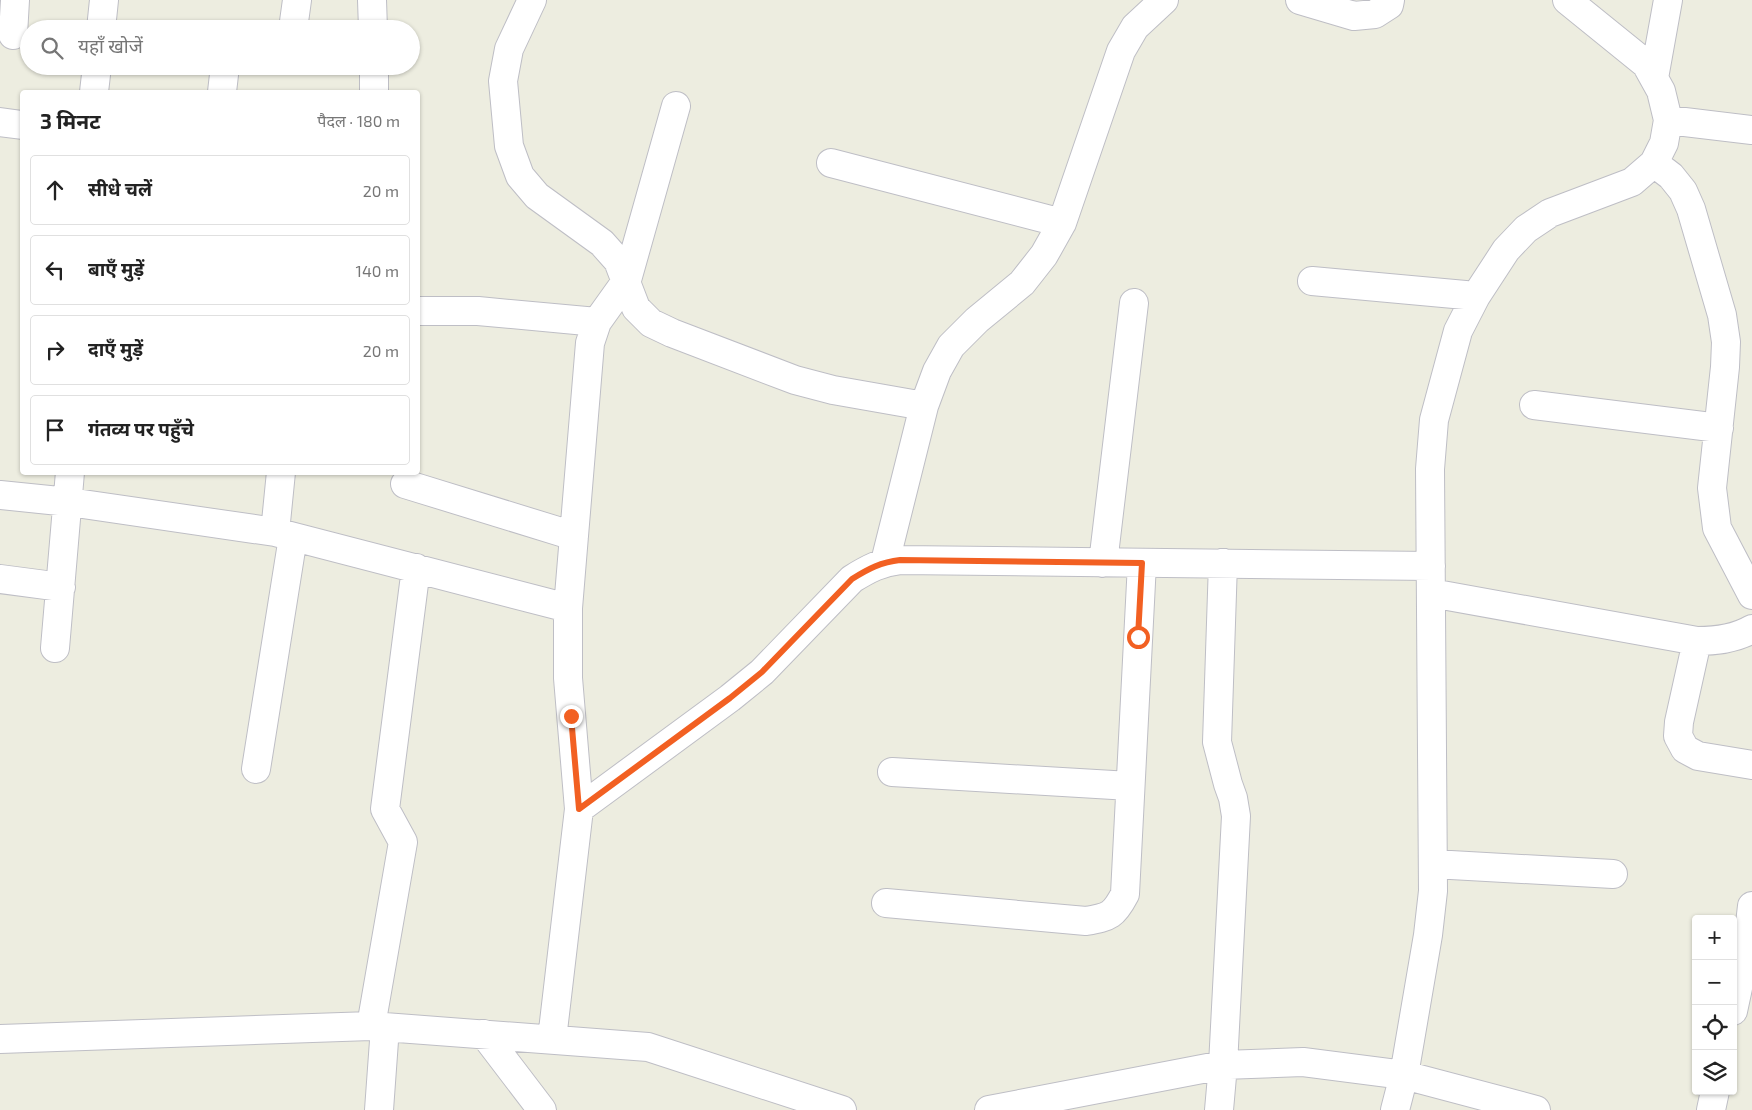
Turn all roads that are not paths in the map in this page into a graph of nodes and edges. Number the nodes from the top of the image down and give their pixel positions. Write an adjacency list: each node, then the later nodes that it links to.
1 (15, 0): 14 (street)
2 (104, 0): 11 (street)
3 (297, 0): 12 (street)
4 (372, 0): 13 (street)
5 (532, 0): 30 (street)
6 (1164, 0): 29 (street)
7 (1300, 0): 8 (street)
8 (1390, 0)
9 (1567, 0): 18 (street)
10 (1668, 0): 18 (street)
11 (102, 20)
12 (294, 20)
13 (373, 20)
14 (14, 35)
15 (96, 75): 19 (street)
16 (224, 75): 20 (street)
17 (374, 75): 21 (street)
18 (1654, 78): 23 (street)
19 (94, 90)
20 (222, 90)
21 (374, 90)
22 (676, 106): 30 (street)
23 (1668, 120): 26 (street); 28 (street)
24 (0, 122): 25 (street)
25 (20, 125)
26 (1752, 130)
27 (831, 162): 29 (street)
28 (1654, 163): 32 (street); 38 (street)
29 (1062, 223): 37 (street)
30 (626, 280): 35 (street); 37 (street)
31 (1312, 281): 32 (street)
32 (1476, 296): 50 (street)
33 (1134, 303): 47 (street)
34 (420, 311): 35 (street)
35 (597, 322): 45 (street)
36 (1534, 405): 38 (street)
37 (924, 406): 46 (street)
38 (1718, 428): 55 (street)
39 (70, 475): 43 (street)
40 (280, 475): 44 (street)
41 (405, 484): 45 (street)
42 (0, 495): 43 (street)
43 (68, 502): 44 (street); 53 (street)
44 (284, 535): 51 (street); 61 (street)
45 (574, 536): 56 (street)
46 (885, 562): 47 (street); 64 (street)
47 (1103, 562): 48 (street)
48 (1142, 563): 49 (street); 63 (street)
49 (1223, 563): 50 (street); 74 (street)
50 (1431, 566): 54 (street)
51 (416, 568): 56 (street); 70 (street)
52 (0, 579): 53 (street)
53 (61, 587): 59 (street)
54 (1431, 593): 58 (street); 65 (street)
55 (1752, 595)
56 (568, 608): 64 (street)
57 (1752, 629): 58 (street)
58 (1697, 641): 60 (street)
59 (55, 648)
60 (1752, 765)
61 (256, 770)
62 (892, 772): 63 (street)
63 (1130, 786): 67 (street)
64 (579, 809): 73 (street)
65 (1433, 864): 66 (street); 75 (street)
66 (1613, 874)
67 (886, 902)
68 (1752, 906): 69 (street)
69 (1734, 1005)
70 (378, 1026): 71 (street); 72 (street); 78 (street)
71 (484, 1034): 73 (street); 79 (street)
72 (0, 1039)
73 (552, 1039): 80 (street)
74 (1223, 1065): 75 (street); 81 (street); 82 (street)
75 (1404, 1075): 77 (street); 83 (street)
76 (1714, 1095): 84 (street)
77 (1526, 1109)
78 (379, 1110)
79 (542, 1110)
80 (842, 1110)
81 (989, 1110)
82 (1219, 1110)
83 (1395, 1110)
84 (1711, 1110)

